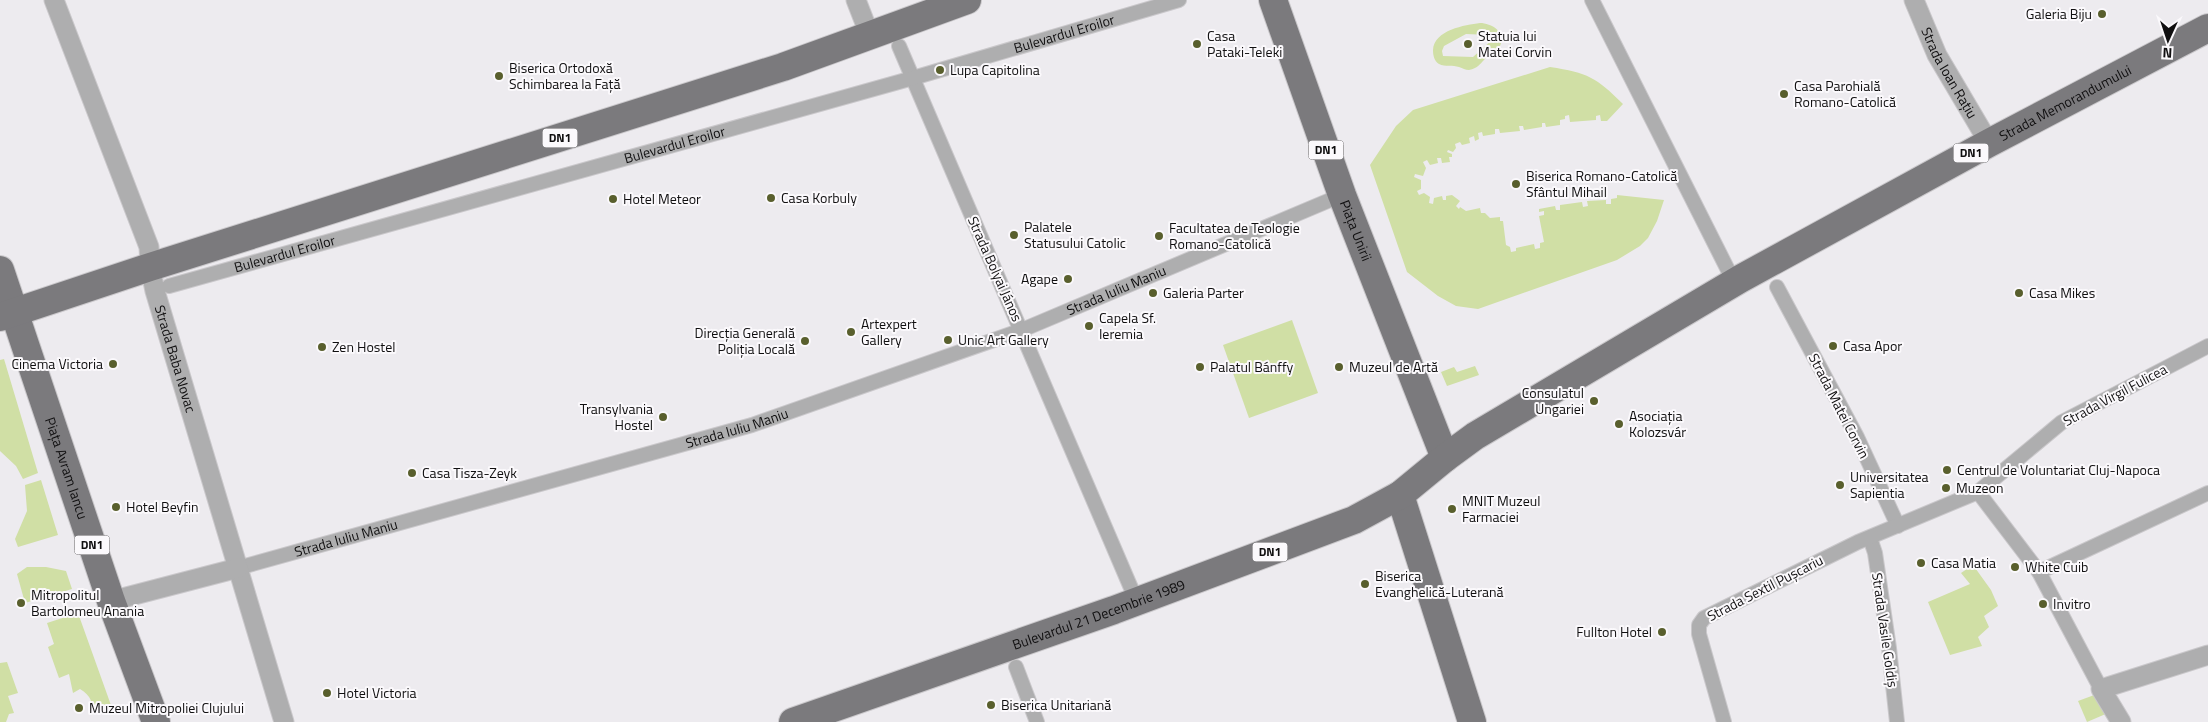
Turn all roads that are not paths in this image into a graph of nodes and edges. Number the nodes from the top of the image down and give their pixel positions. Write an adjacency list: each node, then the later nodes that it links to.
1 (54, 0): 14 (street, Strada Baba Novac)
2 (856, 0): 9 (street)
3 (967, 0): 9 (main road, Bulevardul Eroilor / DN1)
4 (1179, 0): 11 (street, Bulevardul Eroilor)
5 (1273, 0): 13 (main road, Piața Unirii / DN1)
6 (1592, 0): 16 (street)
7 (1914, 0): 12 (street, Strada Ioan Rațiu)
8 (2208, 28): 12 (main road, Strada Memorandumului / DN1)
9 (870, 36): 14 (main road, Bulevardul Eroilor / DN1)
10 (899, 46): 11 (street, Strada Bolyai János)
11 (913, 78): 17 (street, Bulevardul Eroilor); 20 (street, Strada Bolyai János)
12 (1989, 143): 16 (main road, Strada Memorandumului / DN1)
13 (1342, 195): 20 (street, Strada Iuliu Maniu); 22 (main road, Piața Unirii / DN1)
14 (150, 267): 19 (main road, Bulevardul Eroilor / DN1); 28 (street, Strada Baba Novac)
15 (0, 270): 19 (main road, DN1)
16 (1737, 280): 22 (main road, DN1)
17 (169, 286)
18 (1777, 287): 26 (street, Strada Matei Corvin)
19 (7, 315): 30 (main road, Piața Avram Iancu / DN1)
20 (1022, 330): 28 (street, Strada Iuliu Maniu); 31 (street, Strada Bolyai János)
21 (2208, 346): 23 (street, Strada Virgil Fulicea)
22 (1445, 458): 25 (main road, DN1)
23 (1978, 492): 26 (street, Strada Virgil Fulicea); 29 (street)
24 (2208, 493): 29 (street)
25 (1400, 496): 31 (main road, Bulevardul 21 Decembrie 1989 / DN1); 39 (main road)
26 (1898, 526): 27 (street, Strada Virgil Fulicea)
27 (1870, 538): 40 (street, Strada Sextil Pușcariu); 41 (street, Strada Vasile Goldiș)
28 (238, 568): 30 (street, Strada Iuliu Maniu); 36 (street, Strada Baba Novac)
29 (2039, 572): 34 (street)
30 (111, 601): 35 (main road, Piața Avram Iancu / DN1)
31 (1137, 602): 37 (main road, Bulevardul 21 Decembrie 1989 / DN1)
32 (2208, 655): 34 (street)
33 (1016, 667): 38 (street)
34 (2101, 689): 42 (street)
35 (156, 722)
36 (284, 722)
37 (793, 722)
38 (1036, 722)
39 (1472, 722)
40 (1724, 722)
41 (1897, 722)
42 (2121, 722)

